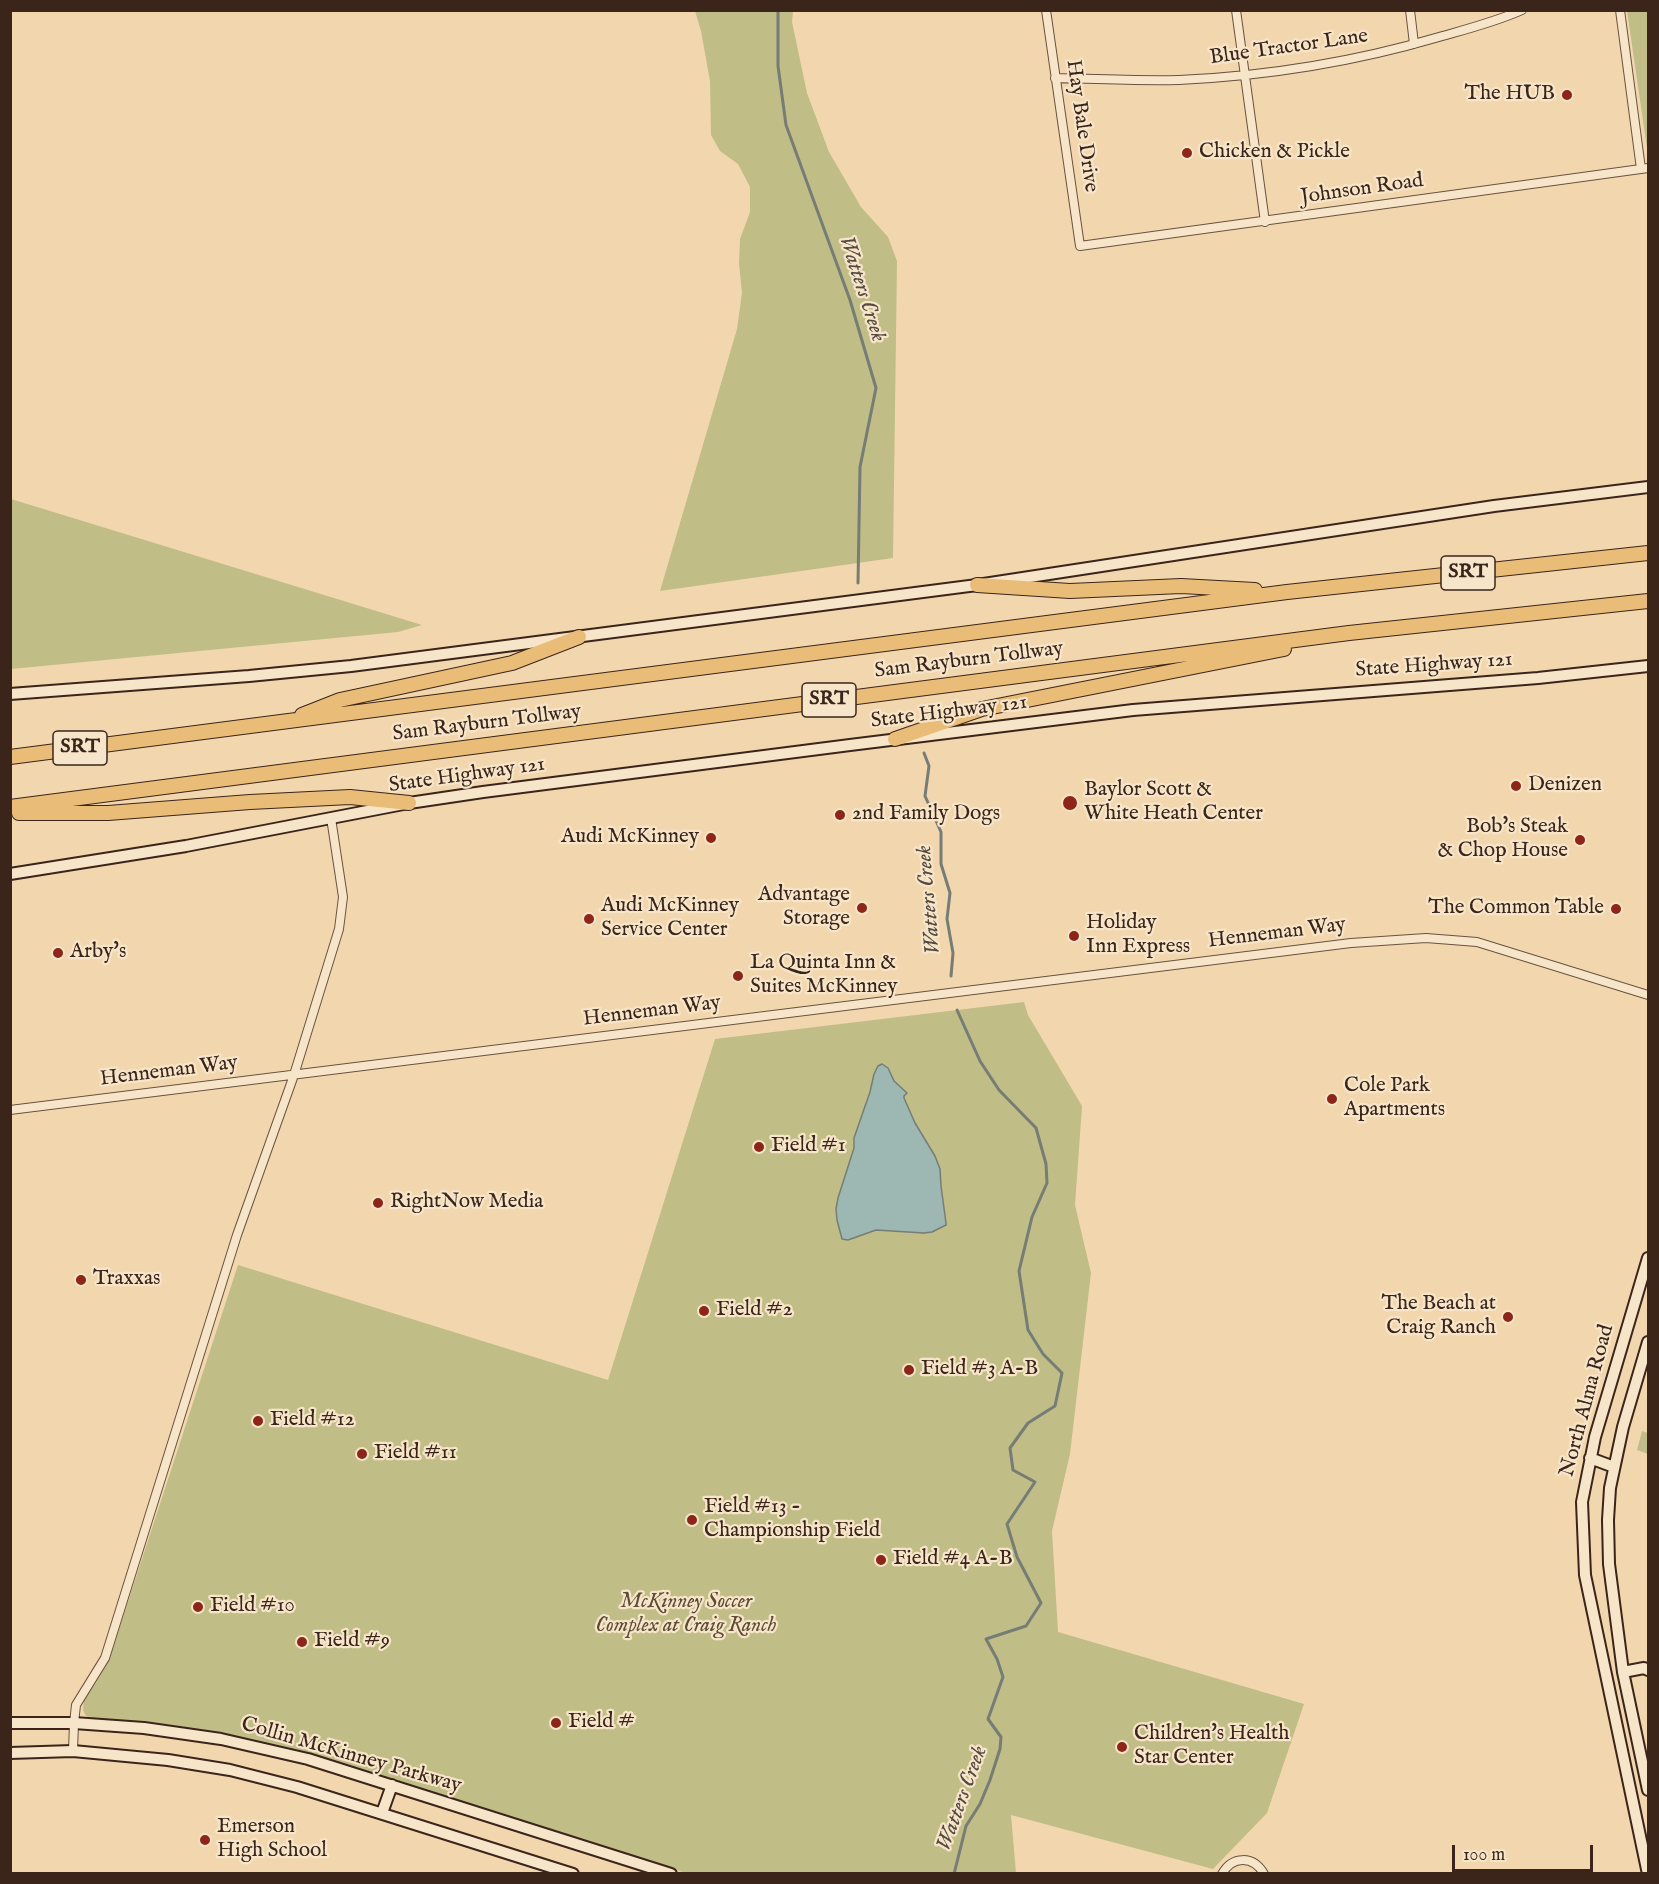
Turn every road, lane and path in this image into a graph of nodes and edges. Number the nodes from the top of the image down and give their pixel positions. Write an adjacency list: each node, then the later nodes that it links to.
1 (1046, 10): 8 (street, Hay Bale Drive)
2 (1236, 10): 7 (street)
3 (1410, 10): 6 (street)
4 (1521, 10): 6 (street, Blue Tractor Lane)
5 (1620, 10): 9 (street)
6 (1414, 44): 7 (street, Blue Tractor Lane)
7 (1245, 75): 8 (street, Blue Tractor Lane); 10 (street)
8 (1055, 78): 11 (street, Hay Bale Drive)
9 (1645, 169): 10 (street, Johnson Road)
10 (1265, 222): 11 (street, Johnson Road)
11 (1080, 246)
12 (1648, 487): 14 (main road)
13 (1648, 554): 15 (highway, Sam Rayburn Tollway / SRT)
14 (977, 585): 15 (highway); 18 (main road)
15 (1287, 592): 21 (highway, Sam Rayburn Tollway / SRT)
16 (1648, 601): 17 (highway, Sam Rayburn Tollway / SRT)
17 (1349, 633): 22 (highway); 25 (highway, Sam Rayburn Tollway / SRT)
18 (579, 637): 20 (main road); 21 (highway)
19 (1648, 666): 22 (main road, State Highway 121)
20 (10, 694)
21 (282, 723): 23 (highway, Sam Rayburn Tollway / SRT)
22 (895, 739): 24 (main road, State Highway 121)
23 (10, 757)
24 (409, 804): 26 (highway); 27 (main road, State Highway 121)
25 (10, 807)
26 (10, 813)
27 (331, 818): 28 (main road, State Highway 121); 30 (street)
28 (10, 874)
29 (1648, 995): 30 (street, Henneman Way)
30 (294, 1075): 31 (street, Henneman Way); 39 (street)
31 (10, 1110)
32 (1648, 1258): 34 (main road, North Alma Road)
33 (1648, 1342): 35 (main road, North Alma Road)
34 (1590, 1458): 35 (main road); 49 (main road, North Alma Road)
35 (1614, 1467): 37 (main road, North Alma Road)
36 (1648, 1670): 37 (main road)
37 (1623, 1672): 43 (main road, North Alma Road)
38 (10, 1723): 39 (main road, Collin McKinney Parkway)
39 (74, 1723): 40 (street); 42 (main road, Collin McKinney Parkway)
40 (73, 1751): 41 (main road); 44 (main road)
41 (10, 1752)
42 (392, 1785): 44 (main road); 46 (main road, Collin McKinney Parkway)
43 (1648, 1790)
44 (382, 1813): 45 (main road)
45 (573, 1874)
46 (671, 1874)
47 (1222, 1874): 48 (street)
48 (1264, 1874)
49 (1648, 1874)

